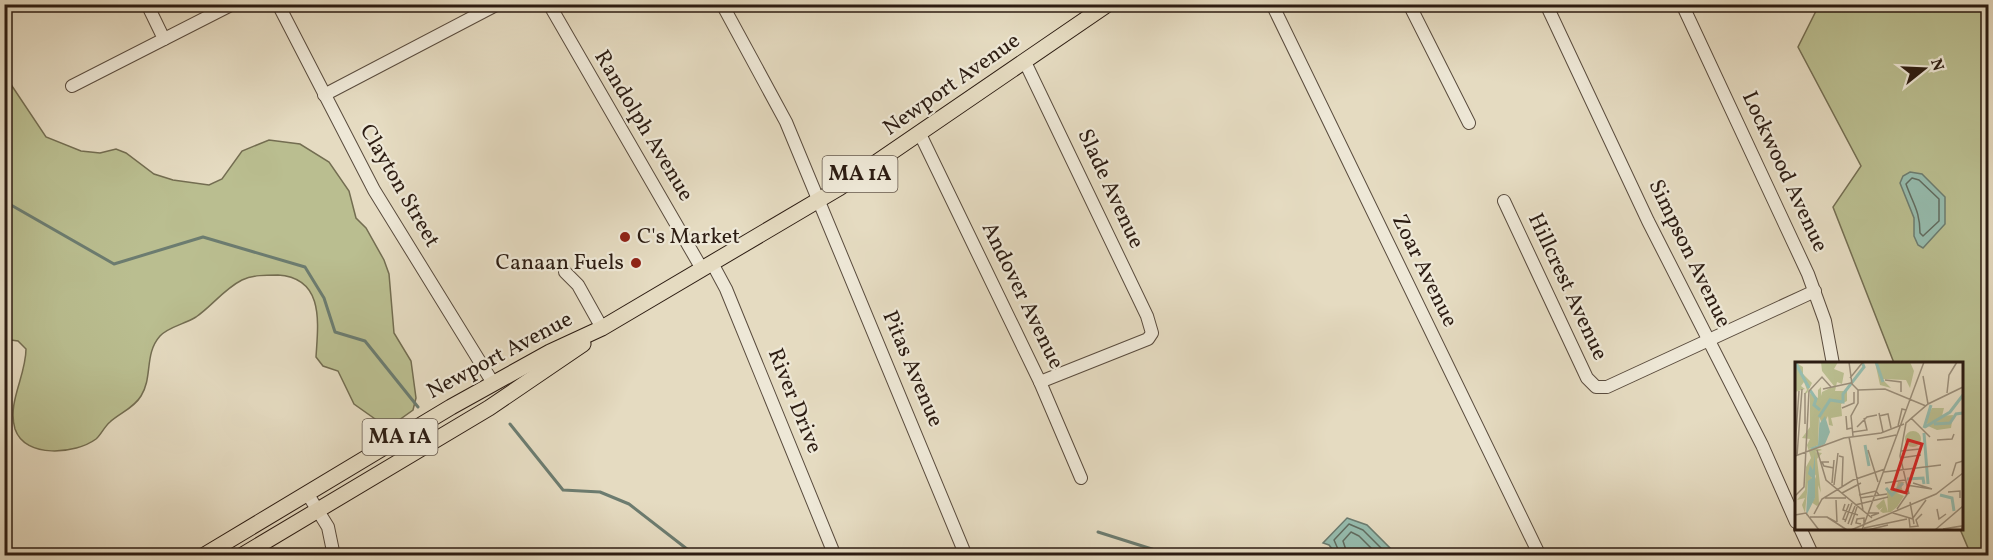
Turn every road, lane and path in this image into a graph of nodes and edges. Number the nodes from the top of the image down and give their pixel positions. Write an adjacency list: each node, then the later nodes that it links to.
1 (147, 4): 12 (street)
2 (233, 4): 12 (street)
3 (278, 4): 15 (street, Clayton Street)
4 (498, 4): 15 (street)
5 (549, 4): 20 (street, Randolph Avenue)
6 (722, 4): 18 (street, Pitas Avenue)
7 (1108, 4): 13 (main road, Newport Avenue / MA 1A)
8 (1272, 4): 38 (street, Zoar Avenue)
9 (1409, 4): 16 (street)
10 (1546, 4): 24 (street, Simpson Avenue)
11 (1682, 4): 22 (street, Lockwood Avenue)
12 (164, 39): 14 (street)
13 (1025, 62): 17 (main road, Newport Avenue / MA 1A); 26 (street, Slade Avenue)
14 (72, 86)
15 (324, 95): 27 (street, Clayton Street)
16 (1469, 123)
17 (920, 134): 18 (main road, Newport Avenue / MA 1A); 26 (street, Andover Avenue)
18 (819, 200): 20 (main road, Newport Avenue / MA 1A); 37 (street, Pitas Avenue)
19 (1504, 201): 24 (street, Hillcrest Avenue)
20 (707, 266): 23 (main road, Newport Avenue / MA 1A); 36 (street, River Drive)
21 (565, 272): 23 (street)
22 (1815, 291): 24 (street); 25 (street, Lockwood Avenue)
23 (602, 328): 27 (main road, Newport Avenue / MA 1A); 30 (main road, Newport Avenue / MA 1A)
24 (1708, 340): 31 (street, Simpson Avenue)
25 (1833, 362)
26 (1040, 382): 28 (street, Andover Avenue)
27 (493, 383): 29 (main road, Newport Avenue / MA 1A)
28 (1081, 478)
29 (307, 493): 30 (street); 33 (main road, Newport Avenue / MA 1A)
30 (317, 510): 34 (main road, Newport Avenue / MA 1A); 35 (street)
31 (1795, 518)
32 (1801, 530): 39 (street)
33 (203, 555)
34 (241, 555)
35 (334, 555)
36 (835, 555)
37 (966, 555)
38 (1539, 555)
39 (1813, 555)

